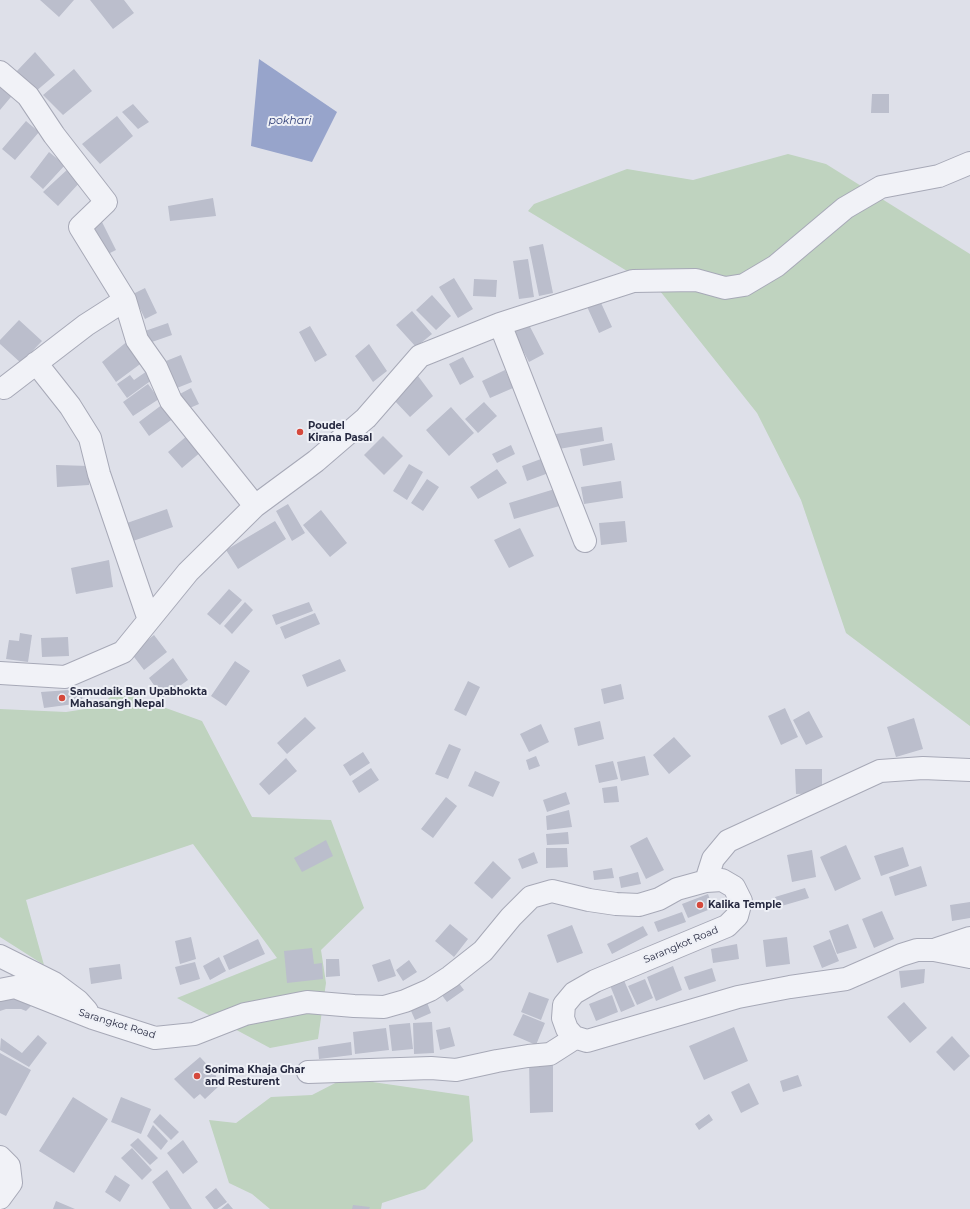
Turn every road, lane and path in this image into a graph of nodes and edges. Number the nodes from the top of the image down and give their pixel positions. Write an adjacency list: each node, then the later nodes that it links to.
1 (0, 72): 3 (street)
2 (970, 163): 4 (street)
3 (125, 300): 5 (street); 7 (street)
4 (500, 324): 7 (street); 8 (street)
5 (36, 363): 6 (street); 9 (street)
6 (4, 388)
7 (255, 506): 9 (street)
8 (585, 541)
9 (149, 620): 10 (street)
10 (0, 673)
11 (970, 770): 12 (street)
12 (706, 881): 18 (street, Sarangkot Road); 19 (street, Sarangkot Road)
13 (970, 938): 14 (street)
14 (934, 950): 16 (street); 19 (street)
15 (0, 956): 18 (street)
16 (970, 957)
17 (0, 990): 18 (street, Sarangkot Road)
18 (92, 1018)
19 (575, 1038): 20 (street)
20 (308, 1072)
21 (0, 1157): 22 (street)
22 (0, 1198)

